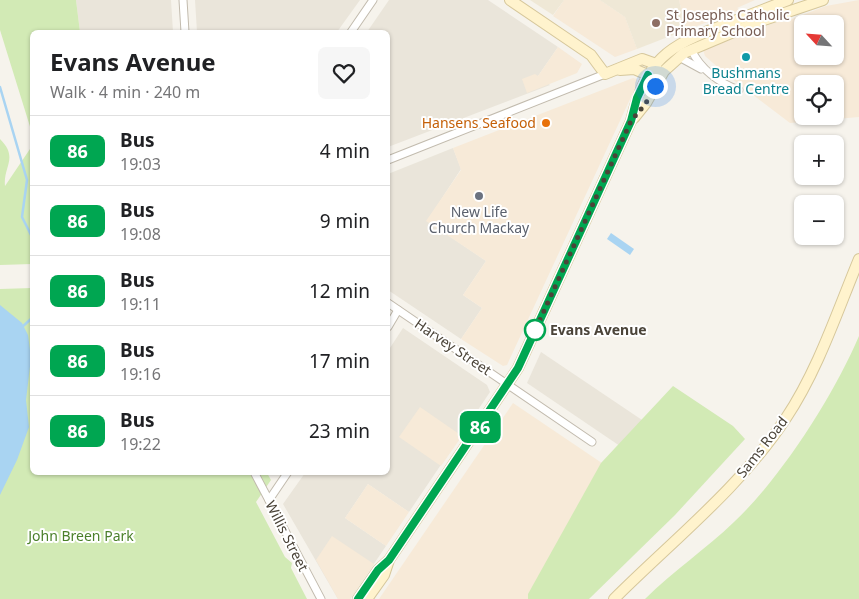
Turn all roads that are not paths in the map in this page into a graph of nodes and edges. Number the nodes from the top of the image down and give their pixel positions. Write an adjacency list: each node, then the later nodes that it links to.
1 (183, 0): 8 (street)
2 (373, 0): 9 (street)
3 (510, 0): 15 (main road)
4 (767, 0): 7 (main road)
5 (823, 0): 6 (main road)
6 (791, 3): 7 (main road); 11 (main road)
7 (750, 15): 10 (main road)
8 (185, 30)
9 (352, 30)
10 (675, 46): 11 (main road); 14 (main road)
11 (691, 49): 12 (main road); 13 (street)
12 (679, 56): 13 (street); 14 (main road)
13 (708, 72): 16 (street)
14 (654, 73): 15 (main road); 22 (main road)
15 (605, 74): 17 (street)
16 (739, 90)
17 (390, 159)
18 (859, 259): 31 (main road, Sams Road)
19 (390, 304): 20 (street, Harvey Street)
20 (398, 310): 21 (street); 22 (street, Harvey Street)
21 (390, 324)
22 (509, 385): 23 (street, Harvey Street); 27 (main road)
23 (592, 442)
24 (256, 475): 26 (street, Willis Street)
25 (286, 475): 26 (street)
26 (269, 500): 28 (street, Willis Street)
27 (389, 560): 29 (main road); 30 (main road)
28 (320, 599)
29 (358, 599)
30 (368, 599)
31 (614, 599)

